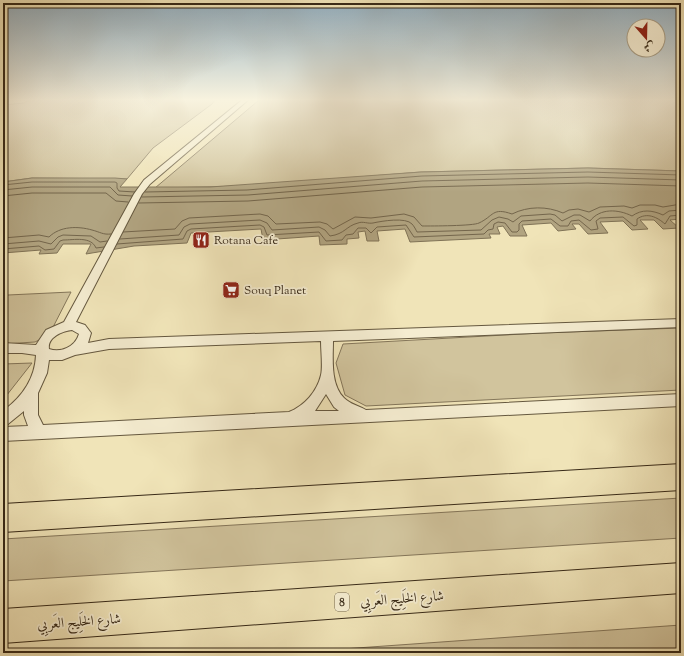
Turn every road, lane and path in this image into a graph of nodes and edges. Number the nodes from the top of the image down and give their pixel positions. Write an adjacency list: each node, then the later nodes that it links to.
1 (208, 131): 3 (street)
2 (681, 323): 6 (street)
3 (68, 326): 4 (street); 5 (street)
4 (85, 333): 7 (street); 10 (street)
5 (49, 335): 8 (street); 9 (street)
6 (327, 336): 7 (street); 11 (street)
7 (109, 344): 10 (street)
8 (9, 347): 9 (street)
9 (43, 352): 10 (street); 12 (street)
10 (71, 352): 12 (street)
11 (327, 376): 15 (street); 17 (street)
12 (39, 379): 13 (street)
13 (31, 394): 16 (street); 18 (street)
14 (681, 400): 15 (street)
15 (370, 416): 17 (street)
16 (3, 419)
17 (289, 419): 18 (street)
18 (39, 433): 19 (street)
19 (3, 434)
20 (681, 477): 21 (highway)
21 (3, 518)
22 (681, 578): 23 (highway, شارع الخَلِيج العَربِي / 8)
23 (3, 626)

